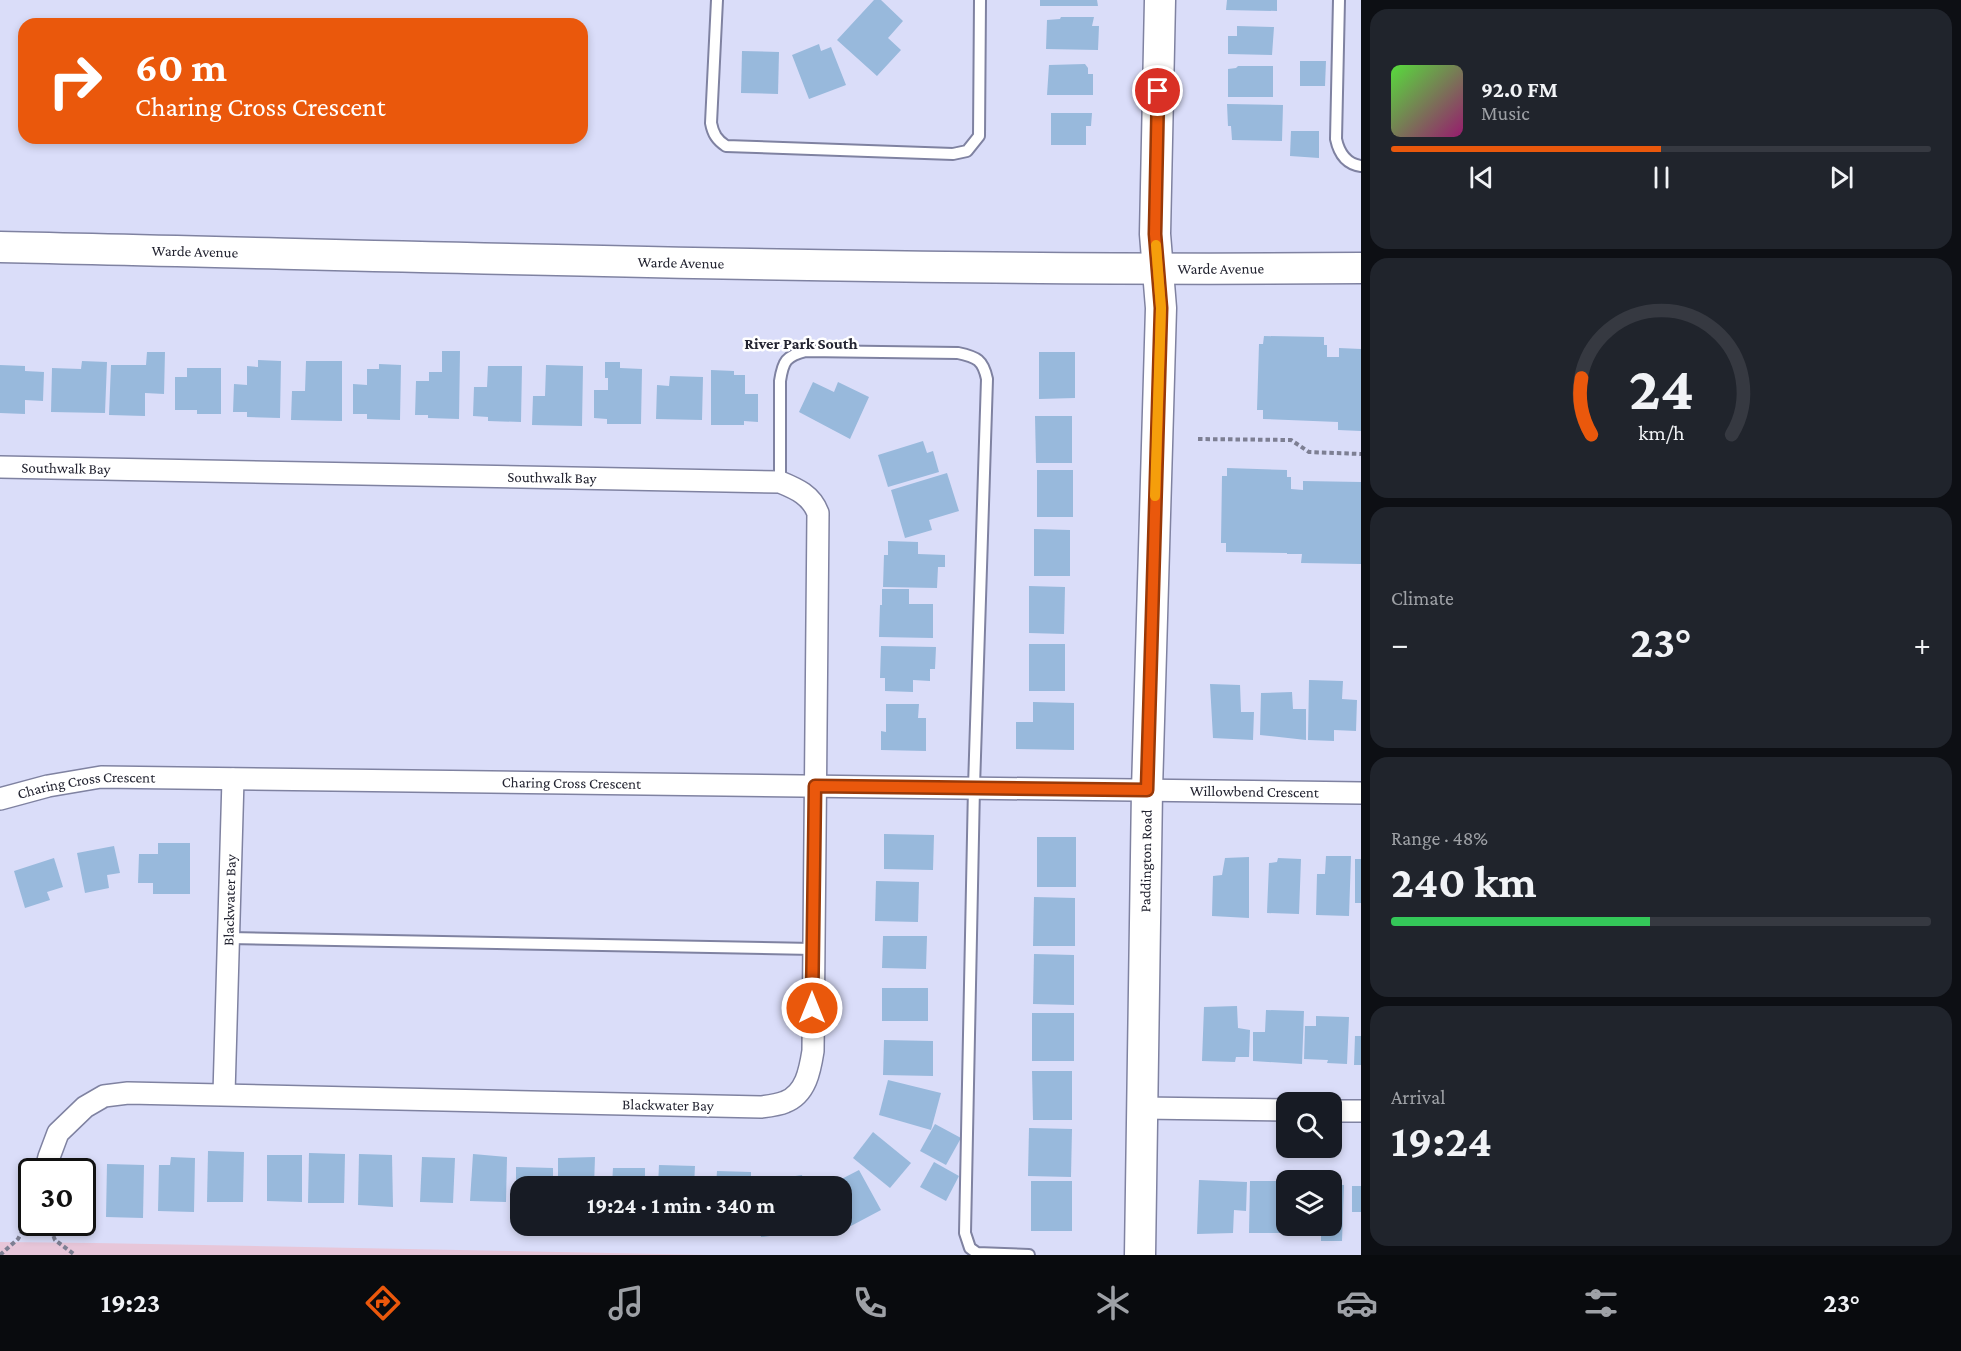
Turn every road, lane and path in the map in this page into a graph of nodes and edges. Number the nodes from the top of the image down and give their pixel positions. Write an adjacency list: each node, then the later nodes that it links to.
1 (717, 0): 2 (lane)
2 (980, 0)
3 (1160, 0): 8 (main road, Paddington Road)
4 (1339, 0): 5 (lane)
5 (1361, 166)
6 (0, 246): 8 (main road, Warde Avenue)
7 (1361, 268): 8 (main road, Warde Avenue)
8 (1157, 269): 16 (main road, Paddington Road)
9 (1198, 439): 10 (path)
10 (1361, 454)
11 (0, 467): 12 (street, Southwalk Bay)
12 (780, 482): 14 (street, Southwalk Bay); 15 (lane)
13 (233, 779): 14 (street, Charing Cross Crescent); 18 (street, Charing Cross Crescent); 19 (street, Blackwater Bay)
14 (815, 786): 15 (street, Charing Cross Crescent); 20 (street, Blackwater Bay)
15 (974, 787): 16 (street, Charing Cross Crescent); 31 (lane)
16 (1147, 790): 17 (street, Willowbend Crescent); 22 (main road, Paddington Road)
17 (1361, 793)
18 (0, 799)
19 (229, 938): 20 (lane); 21 (street, Blackwater Bay)
20 (813, 949): 21 (street, Blackwater Bay)
21 (224, 1094): 26 (street, Blackwater Bay)
22 (1142, 1108): 23 (street); 32 (main road, Paddington Road)
23 (1276, 1110)
24 (1342, 1111): 25 (street)
25 (1361, 1111)
26 (49, 1158)
27 (20, 1236): 29 (path)
28 (53, 1236): 30 (path)
29 (0, 1255)
30 (75, 1255)
31 (1029, 1255)
32 (1140, 1255)

